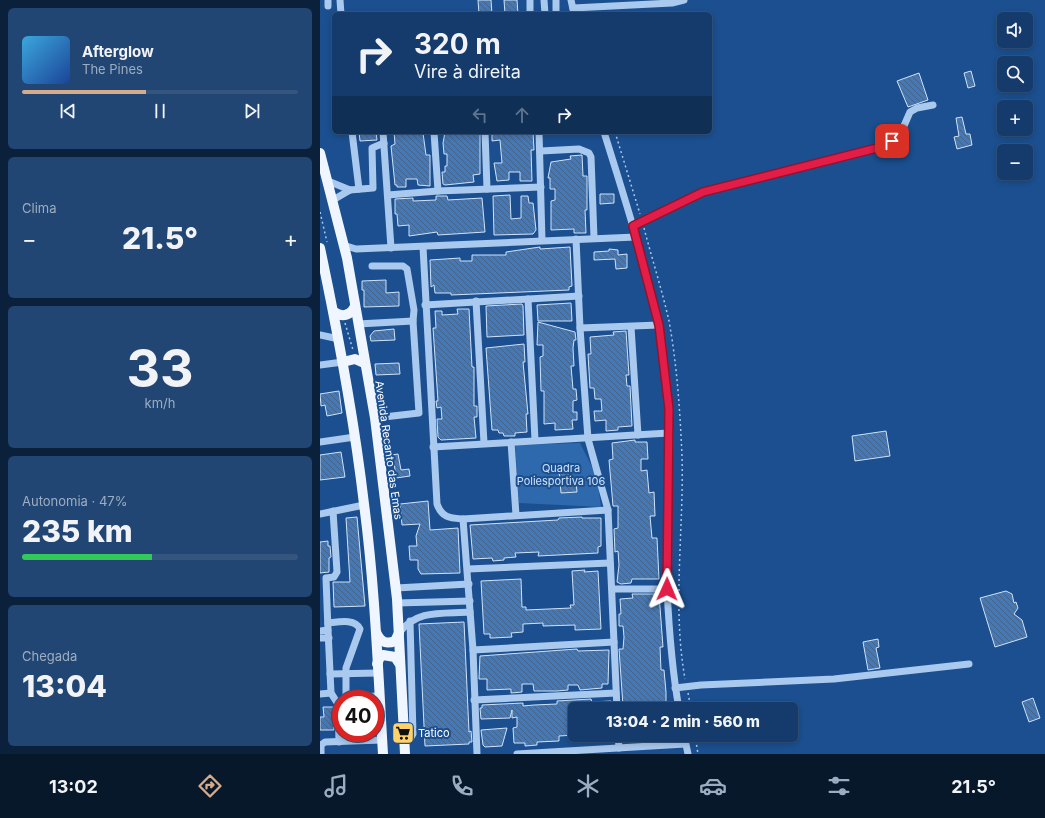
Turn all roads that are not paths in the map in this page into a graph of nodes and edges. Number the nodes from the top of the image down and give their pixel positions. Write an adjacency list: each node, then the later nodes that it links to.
1 (340, 0): 8 (street)
2 (530, 0): 9 (street)
3 (544, 0): 10 (street)
4 (556, 0): 11 (street)
5 (571, 0): 7 (street)
6 (684, 0): 7 (street)
7 (573, 11)
8 (341, 12)
9 (530, 12)
10 (545, 12)
11 (556, 12)
12 (933, 105): 30 (street)
13 (352, 134): 24 (street)
14 (383, 134): 19 (street)
15 (434, 134): 27 (street)
16 (486, 134): 25 (street)
17 (539, 134): 20 (street)
18 (605, 134): 30 (street)
19 (384, 144): 24 (street); 28 (street)
20 (541, 151): 23 (street); 32 (street)
21 (320, 153): 22 (main road, Avenida Recanto das Emas)
22 (328, 181): 26 (street); 29 (main road, Avenida Recanto das Emas)
23 (541, 187): 25 (street); 34 (street)
24 (359, 189): 26 (street)
25 (487, 189): 27 (street)
26 (350, 190): 29 (street)
27 (438, 191): 28 (street)
28 (388, 195): 38 (street)
29 (333, 200): 35 (main road, Avenida Recanto das Emas)
30 (633, 226): 31 (street)
31 (636, 237): 32 (street); 50 (street)
32 (594, 238): 33 (street)
33 (576, 239): 34 (street); 42 (street)
34 (542, 240): 36 (street)
35 (343, 245): 39 (street); 40 (main road, Avenida Recanto das Emas)
36 (423, 246): 38 (street); 45 (street)
37 (320, 248): 47 (main road)
38 (391, 248): 39 (street)
39 (356, 250): 40 (street)
40 (346, 258): 46 (main road, Avenida Recanto das Emas)
41 (372, 266): 48 (street)
42 (579, 296): 43 (street); 52 (street)
43 (528, 299): 44 (street); 65 (street)
44 (476, 301): 45 (street); 68 (street)
45 (425, 305): 58 (street)
46 (355, 306): 47 (main road); 49 (main road, Avenida Recanto das Emas)
47 (334, 312): 54 (main road)
48 (413, 321): 49 (street); 59 (street)
49 (358, 324): 56 (main road, Avenida Recanto das Emas)
50 (659, 325): 51 (street); 61 (street)
51 (631, 327): 52 (street); 62 (street)
52 (580, 328): 64 (street)
53 (320, 335): 54 (street)
54 (339, 339): 55 (main road)
55 (343, 362): 56 (main road); 57 (street); 63 (main road)
56 (364, 363): 60 (main road, Avenida Recanto das Emas)
57 (320, 366)
58 (429, 367): 59 (street); 69 (street)
59 (416, 368): 60 (street)
60 (375, 418): 80 (main road, Avenida Recanto das Emas)
61 (669, 434): 62 (street); 82 (street)
62 (638, 435): 64 (street)
63 (355, 437): 66 (street); 70 (main road)
64 (588, 438): 65 (street); 71 (street)
65 (535, 440): 67 (street)
66 (320, 442)
67 (512, 442): 68 (street); 74 (street)
68 (484, 443): 69 (street)
69 (433, 447): 75 (street)
70 (364, 505): 72 (street); 88 (main road)
71 (608, 510): 74 (street); 76 (street)
72 (333, 512): 73 (street); 78 (street)
73 (320, 514)
74 (516, 515): 75 (street)
75 (463, 518): 77 (street)
76 (610, 563): 77 (street); 81 (street)
77 (468, 569): 79 (street)
78 (323, 578): 87 (street)
79 (469, 584): 80 (street); 83 (street)
80 (396, 588): 84 (main road, Avenida Recanto das Emas)
81 (612, 589): 82 (street); 93 (street)
82 (667, 589): 100 (street)
83 (470, 601): 84 (street); 85 (street)
84 (398, 603): 90 (main road, Avenida Recanto das Emas)
85 (470, 612): 86 (street); 94 (street)
86 (410, 621): 90 (street); 112 (street)
87 (328, 623): 91 (street); 99 (street)
88 (376, 630): 90 (main road); 97 (main road)
89 (320, 631): 91 (street)
90 (399, 633): 95 (main road, Avenida Recanto das Emas)
91 (328, 634): 92 (street); 98 (street)
92 (320, 638)
93 (614, 642): 94 (street); 104 (street)
94 (473, 650): 106 (street)
95 (399, 663): 97 (main road); 112 (main road, Avenida Recanto das Emas)
96 (969, 664): 100 (street)
97 (377, 669): 99 (street); 102 (main road)
98 (330, 674): 99 (street); 103 (street)
99 (345, 674): 101 (street)
100 (675, 688): 108 (street)
101 (346, 690)
102 (379, 690)
103 (331, 693): 105 (street)
104 (616, 693): 106 (street); 107 (street)
105 (320, 694)
106 (474, 700): 119 (street)
107 (617, 702)
108 (678, 702)
109 (339, 742): 116 (street)
110 (382, 742): 117 (main road)
111 (619, 742): 115 (street)
112 (404, 743): 118 (main road, Avenida Recanto das Emas)
113 (685, 744): 114 (street); 122 (street)
114 (650, 746): 115 (street); 121 (street)
115 (619, 748): 120 (street)
116 (321, 754)
117 (383, 754)
118 (404, 754)
119 (476, 754)
120 (517, 754)
121 (650, 754)
122 (688, 754)

